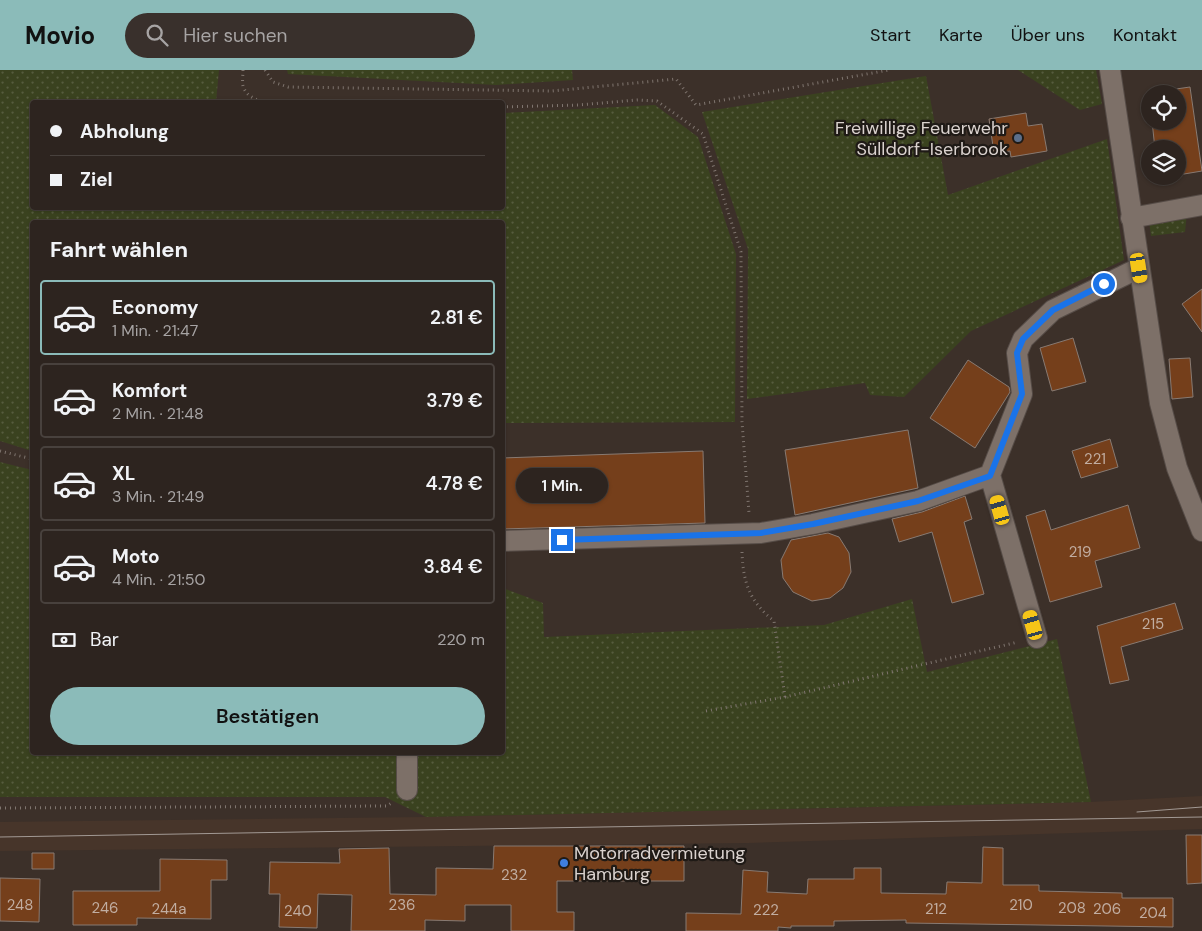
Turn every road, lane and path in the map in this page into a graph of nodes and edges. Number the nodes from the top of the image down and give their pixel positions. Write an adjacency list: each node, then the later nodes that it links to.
1 (243, 70): 5 (path)
2 (265, 70): 3 (path)
3 (889, 70)
4 (1110, 70): 8 (street)
5 (258, 100)
6 (505, 107): 14 (path)
7 (1202, 205): 8 (street)
8 (1131, 218): 9 (street)
9 (1139, 268): 12 (street); 13 (street)
10 (0, 451): 11 (path)
11 (30, 458)
12 (990, 476): 14 (street); 16 (street)
13 (1202, 531)
14 (746, 534): 15 (street); 17 (path)
15 (505, 541)
16 (1037, 638): 17 (path)
17 (785, 697): 18 (path)
18 (706, 711)
19 (407, 755): 20 (street)
20 (407, 790): 21 (path)
21 (0, 808)

